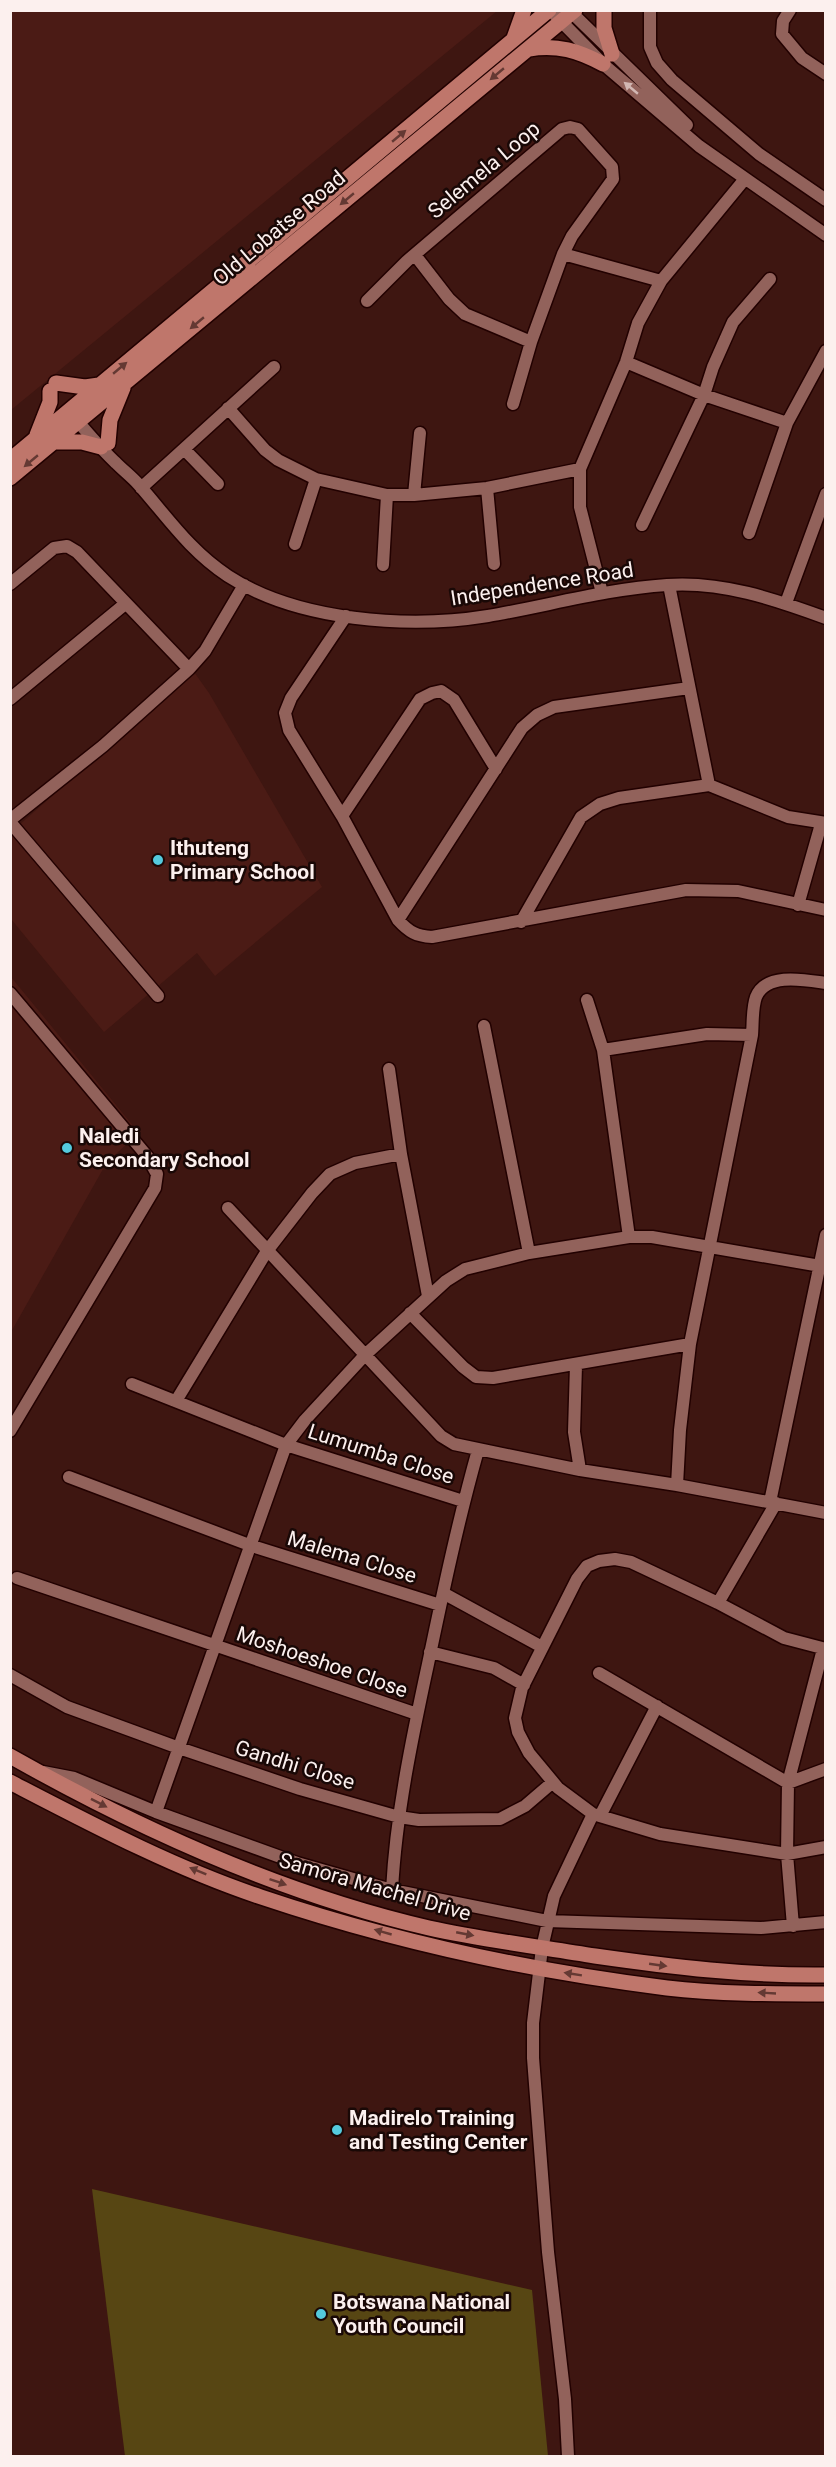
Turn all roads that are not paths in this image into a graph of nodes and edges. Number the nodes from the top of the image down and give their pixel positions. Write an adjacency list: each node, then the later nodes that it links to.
1 (524, 10): 6 (main road)
2 (604, 10): 8 (main road)
3 (650, 10): 11 (street)
4 (790, 10): 9 (street)
5 (563, 13): 6 (main road, Old Lobatse Road); 7 (main road, Old Lobatse Road); 8 (street)
6 (513, 40): 23 (main road, Old Lobatse Road, one-way to 6)
7 (528, 49): 8 (main road); 22 (main road, Old Lobatse Road, one-way to 22)
8 (608, 59): 10 (street)
9 (825, 74)
10 (744, 180): 12 (street); 16 (street)
11 (825, 200)
12 (825, 235)
13 (563, 254): 14 (street, Selemela Loop); 16 (street); 18 (street)
14 (415, 255): 17 (street); 18 (street)
15 (770, 279): 24 (street)
16 (661, 282): 20 (street)
17 (367, 301)
18 (531, 342): 25 (street)
19 (825, 351): 28 (street)
20 (626, 362): 24 (street); 35 (street)
21 (274, 367): 26 (street)
22 (126, 382): 27 (main road, Old Lobatse Road); 32 (main road)
23 (99, 385): 27 (main road, Old Lobatse Road); 30 (main road)
24 (704, 395): 28 (street); 44 (street)
25 (513, 404)
26 (228, 408): 33 (street); 37 (street)
27 (77, 414): 30 (main road, Old Lobatse Road); 31 (main road, Old Lobatse Road); 32 (street, Independence Road)
28 (787, 423): 45 (street)
29 (420, 433): 42 (street)
30 (36, 438): 34 (main road, Old Lobatse Road)
31 (53, 442): 32 (main road); 36 (main road, Old Lobatse Road, one-way to 36)
32 (104, 445): 39 (street, Independence Road)
33 (184, 449): 38 (street); 39 (street)
34 (10, 460)
35 (580, 469): 40 (street); 52 (street)
36 (10, 478)
37 (316, 479): 41 (street); 46 (street)
38 (218, 484)
39 (141, 488): 50 (street, Independence Road)
40 (487, 488): 42 (street); 47 (street)
41 (387, 495): 42 (street); 48 (street)
42 (414, 495)
43 (825, 497): 53 (street)
44 (642, 525)
45 (749, 533)
46 (296, 544)
47 (494, 564)
48 (383, 565)
49 (10, 584): 54 (street)
50 (244, 585): 55 (street, Independence Road); 57 (street)
51 (669, 585): 52 (street, Independence Road); 53 (street, Independence Road); 58 (street)
52 (602, 593): 55 (street, Independence Road)
53 (786, 603): 56 (street, Independence Road)
54 (124, 604): 57 (street); 59 (street)
55 (345, 616): 62 (street)
56 (825, 618)
57 (189, 669): 63 (street)
58 (689, 688): 60 (street); 61 (street)
59 (10, 699)
60 (496, 769): 62 (street); 67 (street)
61 (709, 785): 64 (street); 68 (street)
62 (342, 816): 67 (street)
63 (10, 821): 71 (street)
64 (823, 824): 65 (street)
65 (798, 905): 66 (street); 68 (street)
66 (825, 910)
67 (398, 920): 68 (street)
68 (521, 922)
69 (825, 983): 74 (street)
70 (10, 993): 92 (street)
71 (158, 996)
72 (587, 1000): 75 (street)
73 (484, 1026): 83 (street)
74 (752, 1035): 75 (street); 81 (street)
75 (603, 1050): 80 (street)
76 (389, 1069): 77 (street)
77 (400, 1154): 82 (street); 85 (street)
78 (228, 1208): 82 (street)
79 (825, 1234): 84 (street)
80 (629, 1237): 81 (street); 83 (street)
81 (711, 1247): 84 (street); 87 (street)
82 (267, 1251): 88 (street); 91 (street)
83 (529, 1253): 85 (street)
84 (822, 1267): 99 (street)
85 (428, 1296): 86 (street)
86 (410, 1313): 88 (street); 89 (street)
87 (690, 1344): 89 (street); 97 (street)
88 (365, 1355): 93 (street); 94 (street)
89 (576, 1365): 95 (street)
90 (132, 1384): 91 (street, Lumumba Close)
91 (176, 1401): 93 (street, Lumumba Close)
92 (10, 1431)
93 (286, 1445): 98 (street, Lumumba Close); 101 (street)
94 (478, 1450): 95 (street); 98 (street)
95 (580, 1470): 97 (street)
96 (69, 1477): 101 (street, Malema Close)
97 (677, 1485): 99 (street)
98 (463, 1502): 103 (street)
99 (773, 1502): 100 (street); 104 (street)
100 (825, 1513)
101 (252, 1546): 103 (street, Malema Close); 105 (street)
102 (16, 1578): 105 (street, Moshoeshoe Close)
103 (441, 1599): 106 (street, Malema Close); 108 (street)
104 (718, 1603): 106 (street); 107 (street)
105 (214, 1646): 113 (street, Moshoeshoe Close); 114 (street)
106 (542, 1647): 111 (street)
107 (824, 1649): 120 (street)
108 (430, 1652): 111 (street); 113 (street)
109 (600, 1673): 112 (street)
110 (10, 1675): 114 (street, Gandhi Close)
111 (524, 1685): 119 (street)
112 (657, 1706): 120 (street); 122 (street)
113 (417, 1714): 123 (street)
114 (179, 1748): 121 (street); 123 (street, Gandhi Close)
115 (10, 1756): 117 (main road, Samora Machel Drive)
116 (825, 1769): 120 (street)
117 (38, 1772): 121 (street); 130 (main road, Samora Machel Drive, one-way to 130)
118 (10, 1782): 131 (main road, Samora Machel Drive, one-way to 118)
119 (553, 1782): 122 (street); 123 (street, Gandhi Close)
120 (788, 1783): 125 (street)
121 (156, 1812): 126 (street)
122 (596, 1815): 125 (street); 127 (street)
123 (399, 1817): 126 (street)
124 (825, 1847): 125 (street)
125 (787, 1854): 129 (street)
126 (392, 1890): 127 (street)
127 (547, 1922): 129 (street); 130 (street)
128 (825, 1922): 129 (street)
129 (793, 1926)
130 (542, 1948): 131 (street); 132 (main road, Samora Machel Drive, one-way to 132)
131 (540, 1968): 133 (main road, Samora Machel Drive, one-way to 131); 134 (street)
132 (825, 1975)
133 (825, 1994)
134 (568, 2457)

